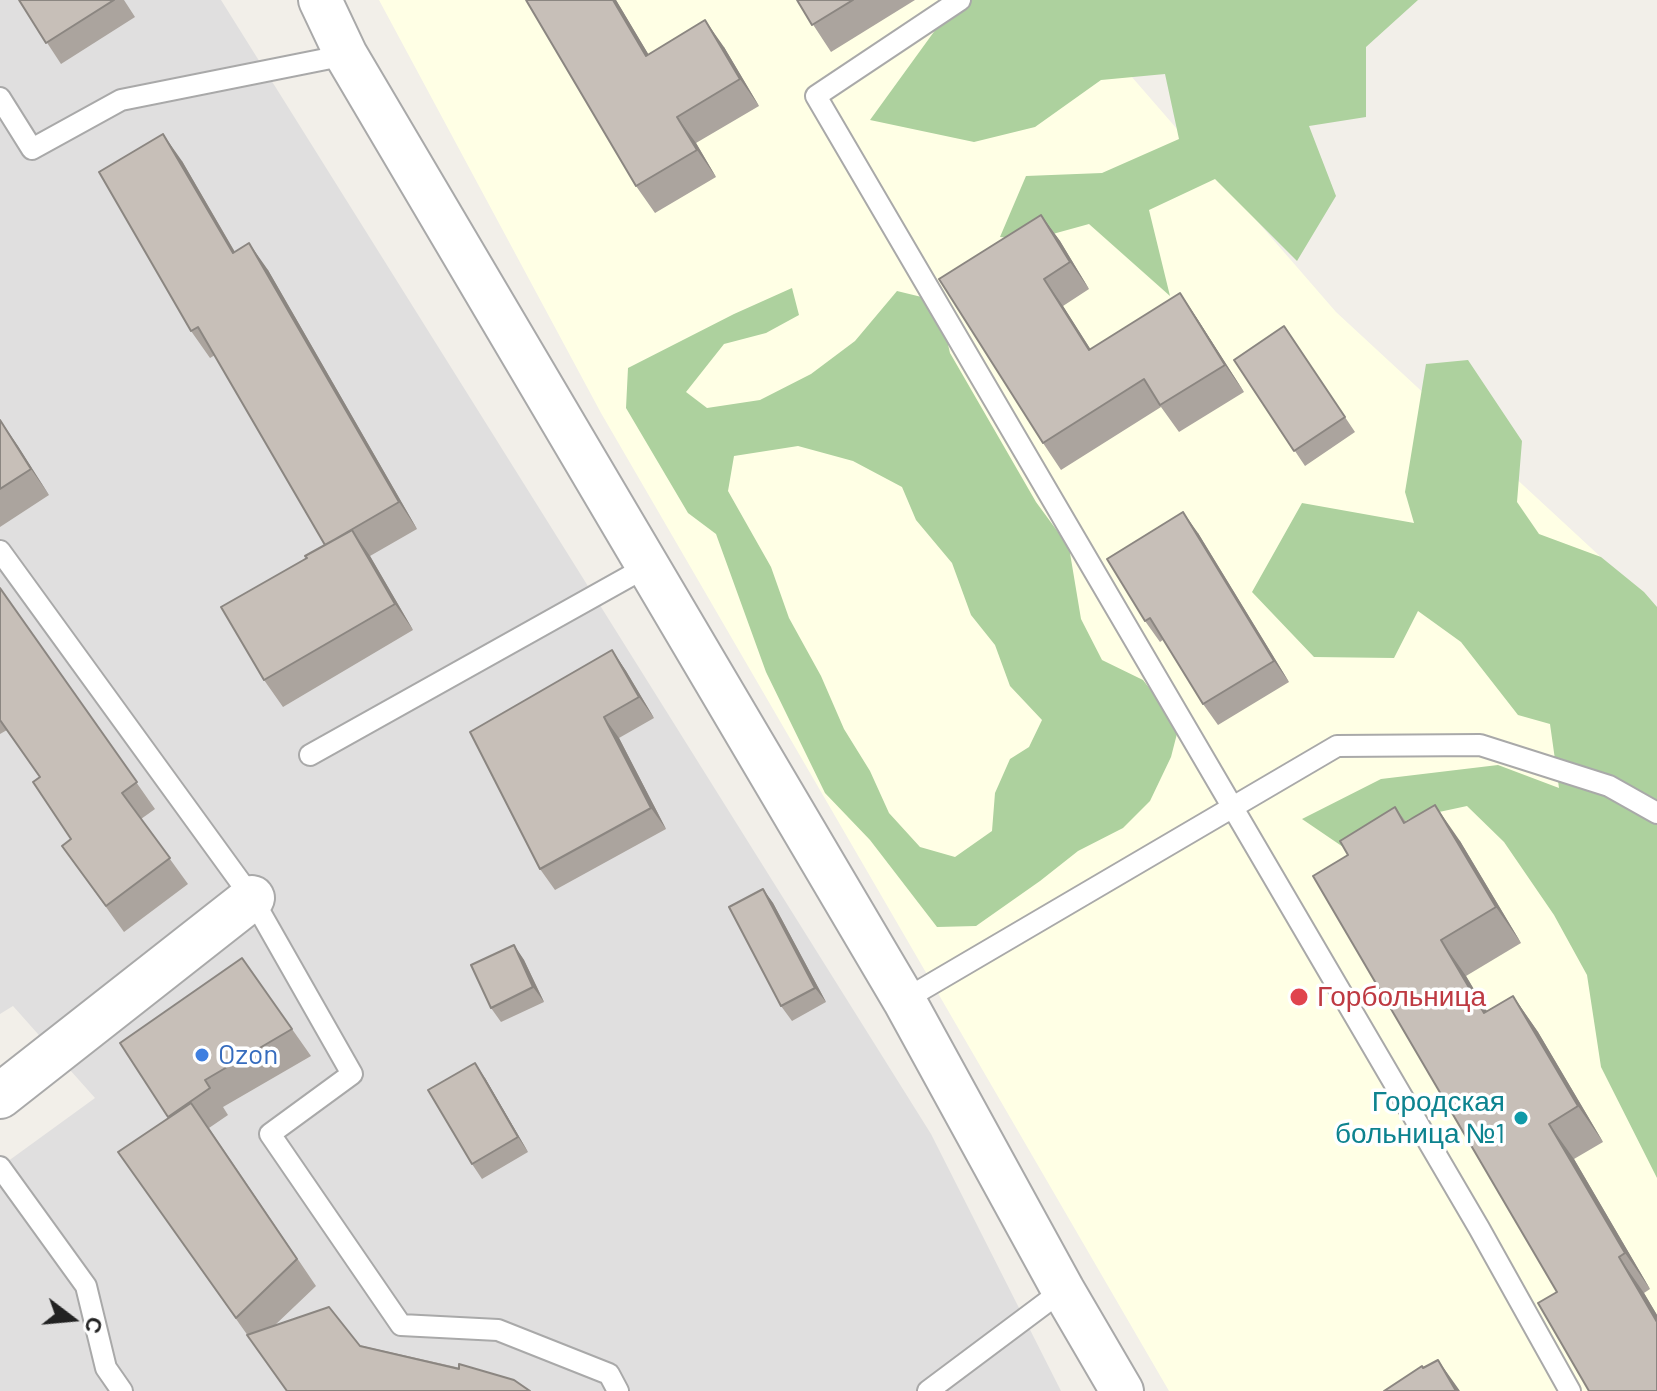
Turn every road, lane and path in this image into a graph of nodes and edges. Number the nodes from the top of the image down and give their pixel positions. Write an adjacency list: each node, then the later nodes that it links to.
1 (320, 0): 3 (street)
2 (960, 0): 8 (lane)
3 (346, 55): 4 (lane); 6 (street)
4 (0, 98)
5 (0, 551): 10 (lane)
6 (648, 566): 7 (lane); 11 (street)
7 (310, 755)
8 (1233, 806): 9 (lane); 11 (lane); 19 (lane)
9 (1657, 813)
10 (252, 898): 12 (street); 16 (lane)
11 (904, 1000): 14 (street)
12 (0, 1096)
13 (0, 1167): 15 (lane)
14 (1063, 1290): 17 (lane); 18 (street)
15 (122, 1391)
16 (618, 1391)
17 (928, 1391)
18 (1122, 1391)
19 (1570, 1391)

